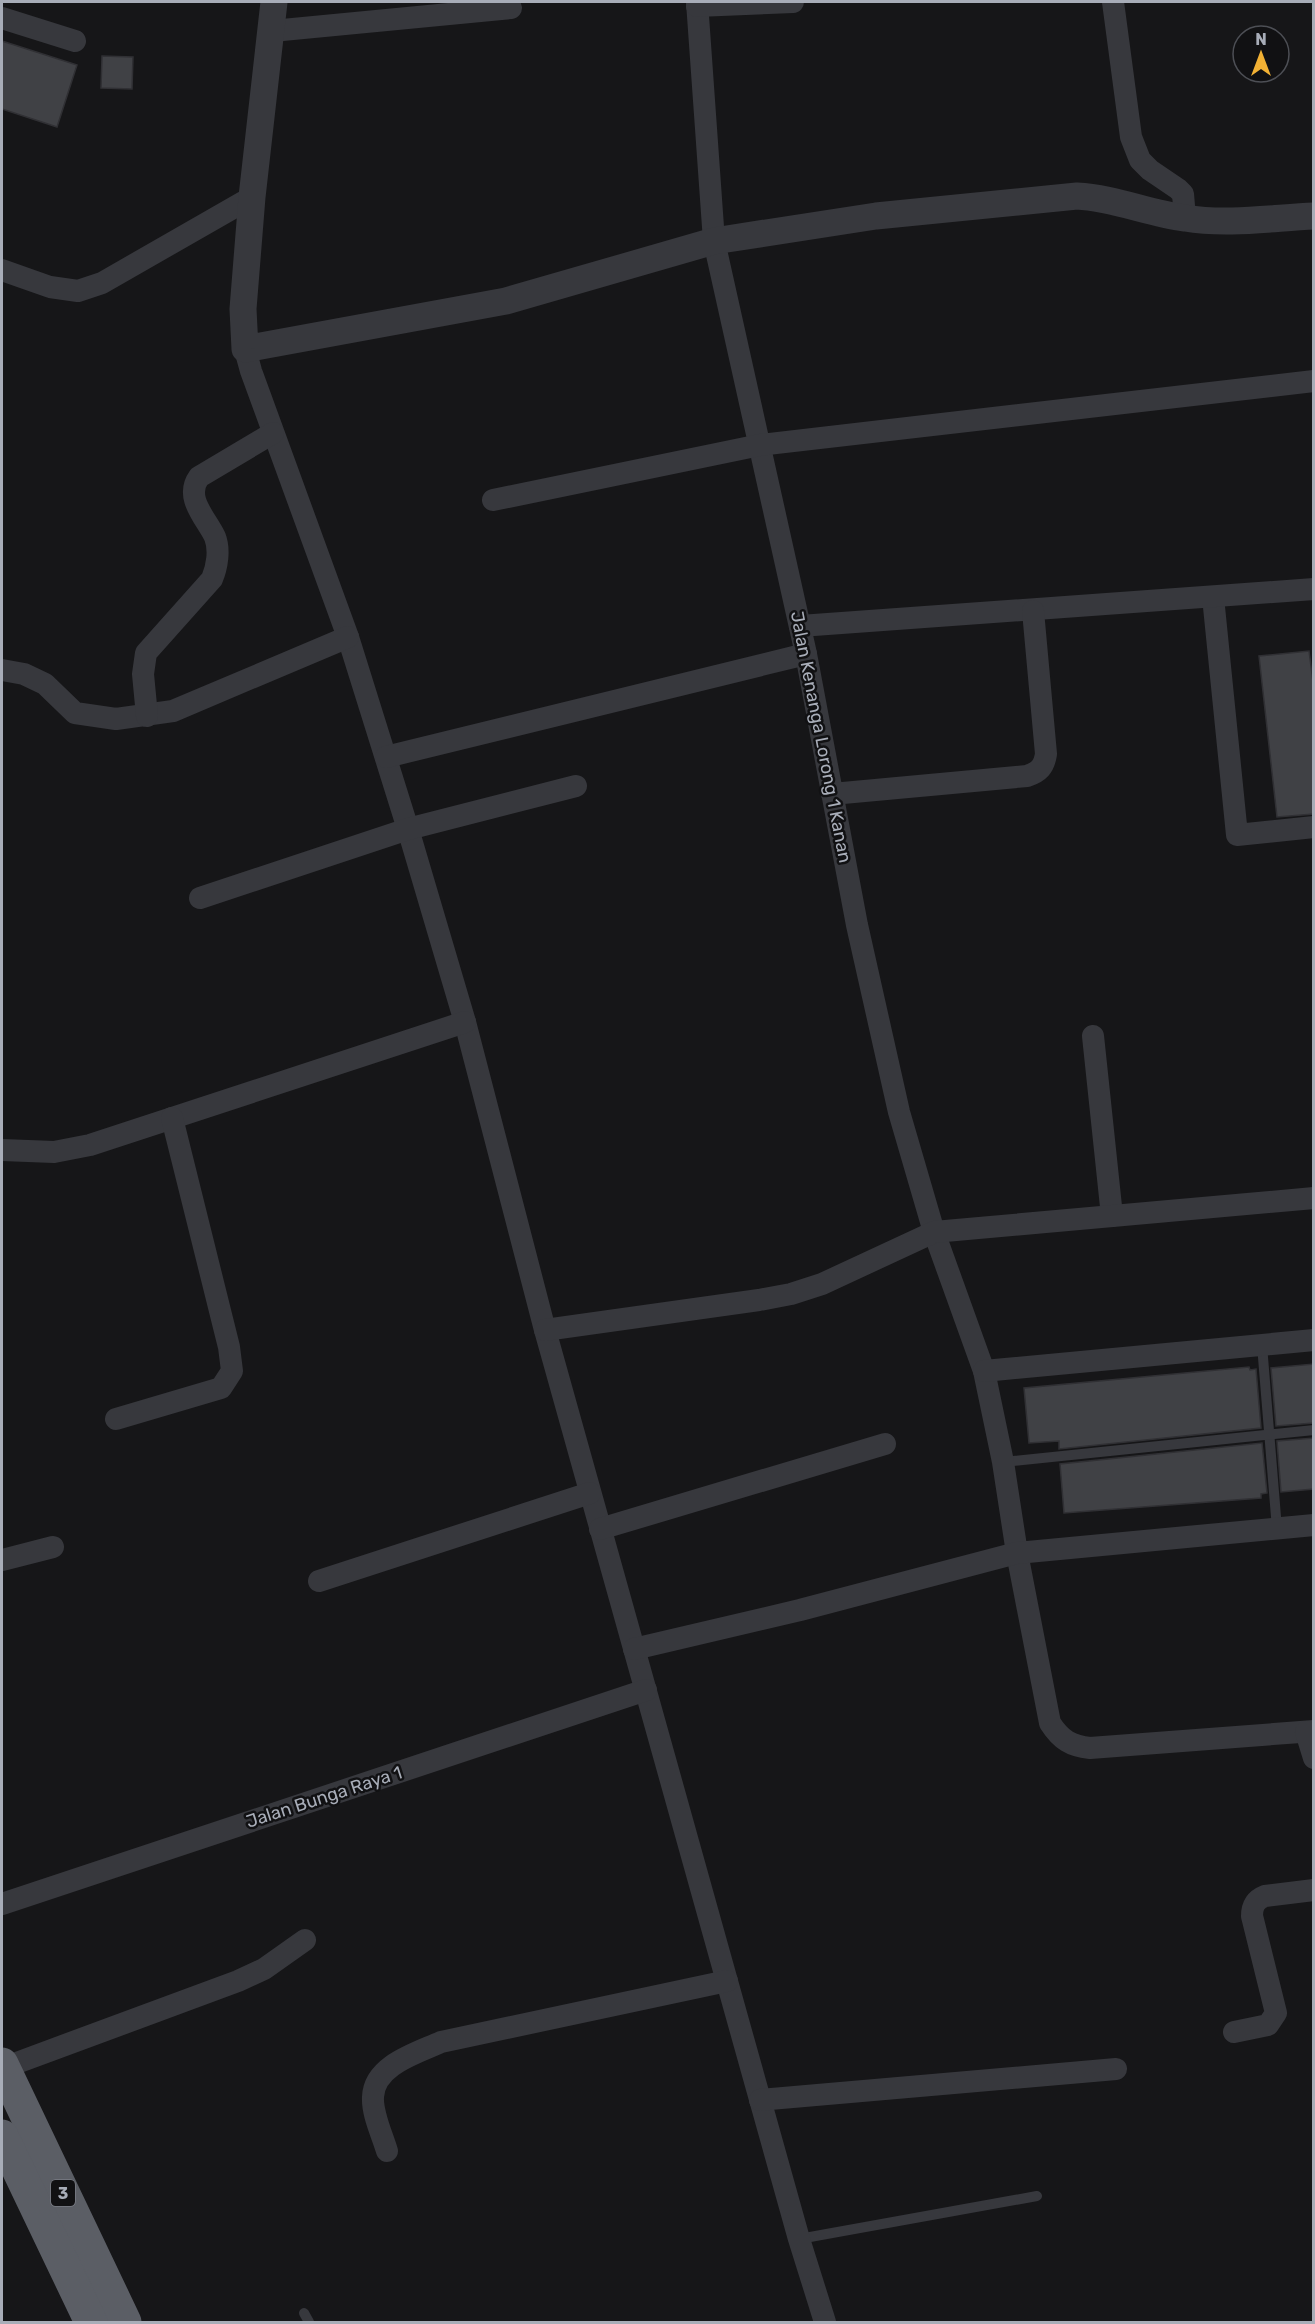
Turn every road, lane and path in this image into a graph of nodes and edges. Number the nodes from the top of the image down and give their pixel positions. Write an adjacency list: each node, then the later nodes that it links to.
1 (274, 2): 7 (street)
2 (793, 2): 4 (street)
3 (1113, 2): 11 (street)
4 (697, 4): 12 (street, Jalan Kenanga Lorong 1 Kanan)
5 (511, 8): 7 (street)
6 (2, 18): 8 (street)
7 (272, 31): 9 (street)
8 (75, 41)
9 (252, 197): 13 (street); 14 (street)
10 (1314, 216): 11 (street)
11 (1185, 219): 12 (street)
12 (714, 241): 14 (street); 17 (street, Jalan Kenanga Lorong 1 Kanan)
13 (2, 270)
14 (245, 349): 16 (street)
15 (1314, 381): 17 (street)
16 (273, 432): 23 (street); 26 (street)
17 (760, 445): 18 (street); 22 (street, Jalan Kenanga Lorong 1 Kanan)
18 (493, 500)
19 (1314, 589): 20 (street)
20 (1213, 597): 21 (street); 30 (street)
21 (1033, 611): 22 (street); 29 (street)
22 (800, 626): 24 (street, Jalan Kenanga Lorong 1 Kanan)
23 (348, 637): 26 (street); 27 (street)
24 (806, 654): 27 (street); 29 (street, Jalan Kenanga Lorong 1 Kanan)
25 (2, 670): 26 (street)
26 (147, 716)
27 (386, 757): 31 (street)
28 (576, 786): 31 (street)
29 (832, 794): 39 (street, Jalan Kenanga Lorong 1 Kanan)
30 (1314, 827)
31 (408, 829): 32 (street); 33 (street)
32 (200, 898)
33 (465, 1022): 35 (street); 40 (street)
34 (1094, 1036): 38 (street)
35 (172, 1118): 36 (street); 44 (street)
36 (2, 1150)
37 (1314, 1198): 38 (street)
38 (1112, 1216): 39 (street)
39 (934, 1232): 40 (street); 43 (street, Jalan Kenanga Lorong 1 Kanan)
40 (545, 1330): 49 (street)
41 (1314, 1340): 42 (street)
42 (1262, 1345): 43 (street); 46 (lane)
43 (984, 1371): 48 (street, Jalan Kenanga Lorong 1 Kanan)
44 (116, 1419)
45 (1314, 1430): 46 (lane)
46 (1269, 1434): 48 (lane); 52 (lane)
47 (885, 1444): 51 (street)
48 (1003, 1462): 54 (street, Jalan Kenanga Lorong 1 Kanan)
49 (590, 1493): 51 (street); 56 (street)
50 (1314, 1525): 52 (street)
51 (600, 1529): 57 (street)
52 (1276, 1529): 54 (street)
53 (53, 1547): 55 (street)
54 (1017, 1553): 57 (street); 59 (street, Jalan Kenanga Lorong 1 Kanan)
55 (2, 1560)
56 (320, 1581)
57 (634, 1648): 58 (street)
58 (646, 1690): 62 (street, Jalan Bunga Raya 1); 64 (street)
59 (1310, 1732): 60 (street)
60 (1314, 1758)
61 (1314, 1890): 65 (street)
62 (2, 1904)
63 (305, 1940): 66 (street)
64 (727, 1981): 68 (street); 70 (street)
65 (1234, 2032)
66 (2, 2066): 74 (highway, 3)
67 (1116, 2068): 68 (street)
68 (760, 2100): 72 (street)
69 (2, 2136): 73 (highway, 3)
70 (387, 2151)
71 (1037, 2196): 72 (lane)
72 (799, 2239): 75 (street)
73 (91, 2322)
74 (125, 2322)
75 (825, 2322)

